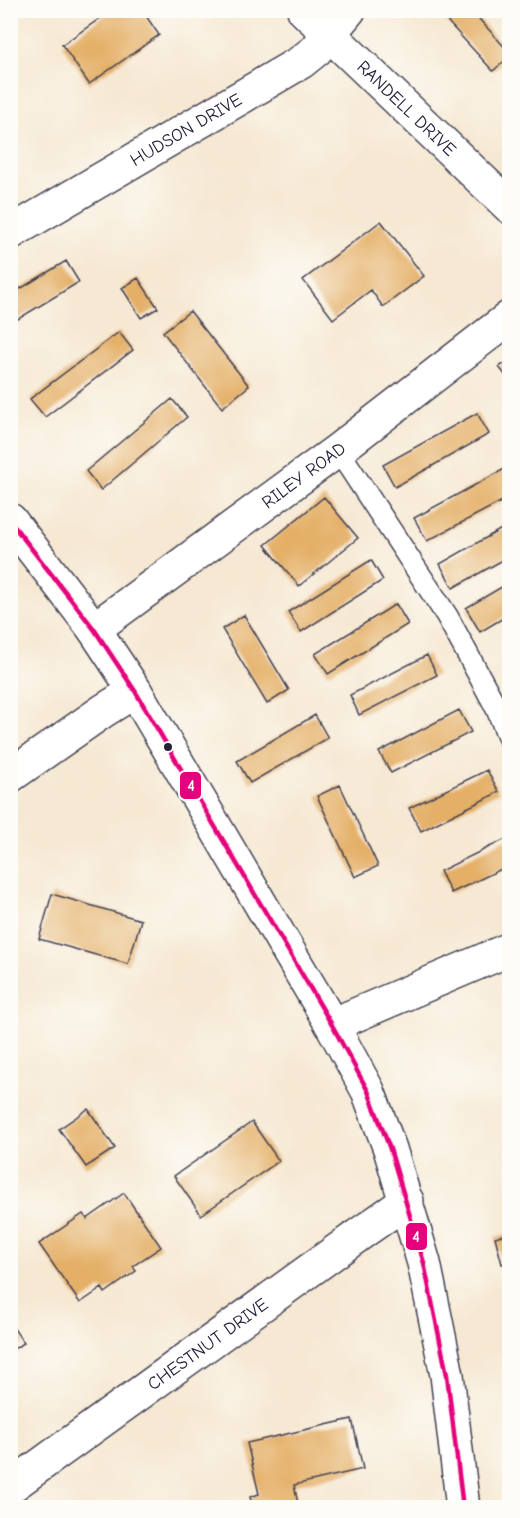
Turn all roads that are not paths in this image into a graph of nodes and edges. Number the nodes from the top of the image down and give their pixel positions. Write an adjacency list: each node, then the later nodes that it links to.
1 (304, 10): 2 (street, RANDELL DRIVE)
2 (339, 23): 3 (street, RANDELL DRIVE); 4 (street, HUDSON DRIVE)
3 (510, 207)
4 (10, 233)
5 (510, 317): 6 (street, RILEY ROAD)
6 (338, 450): 8 (street, RILEY ROAD); 10 (lane)
7 (10, 520): 8 (street)
8 (94, 629): 9 (street)
9 (135, 691): 11 (street); 13 (street)
10 (510, 741)
11 (10, 776)
12 (510, 949): 13 (street)
13 (332, 1025): 14 (street)
14 (407, 1201): 15 (street, CHESTNUT DRIVE); 16 (street)
15 (10, 1487)
16 (463, 1508)

